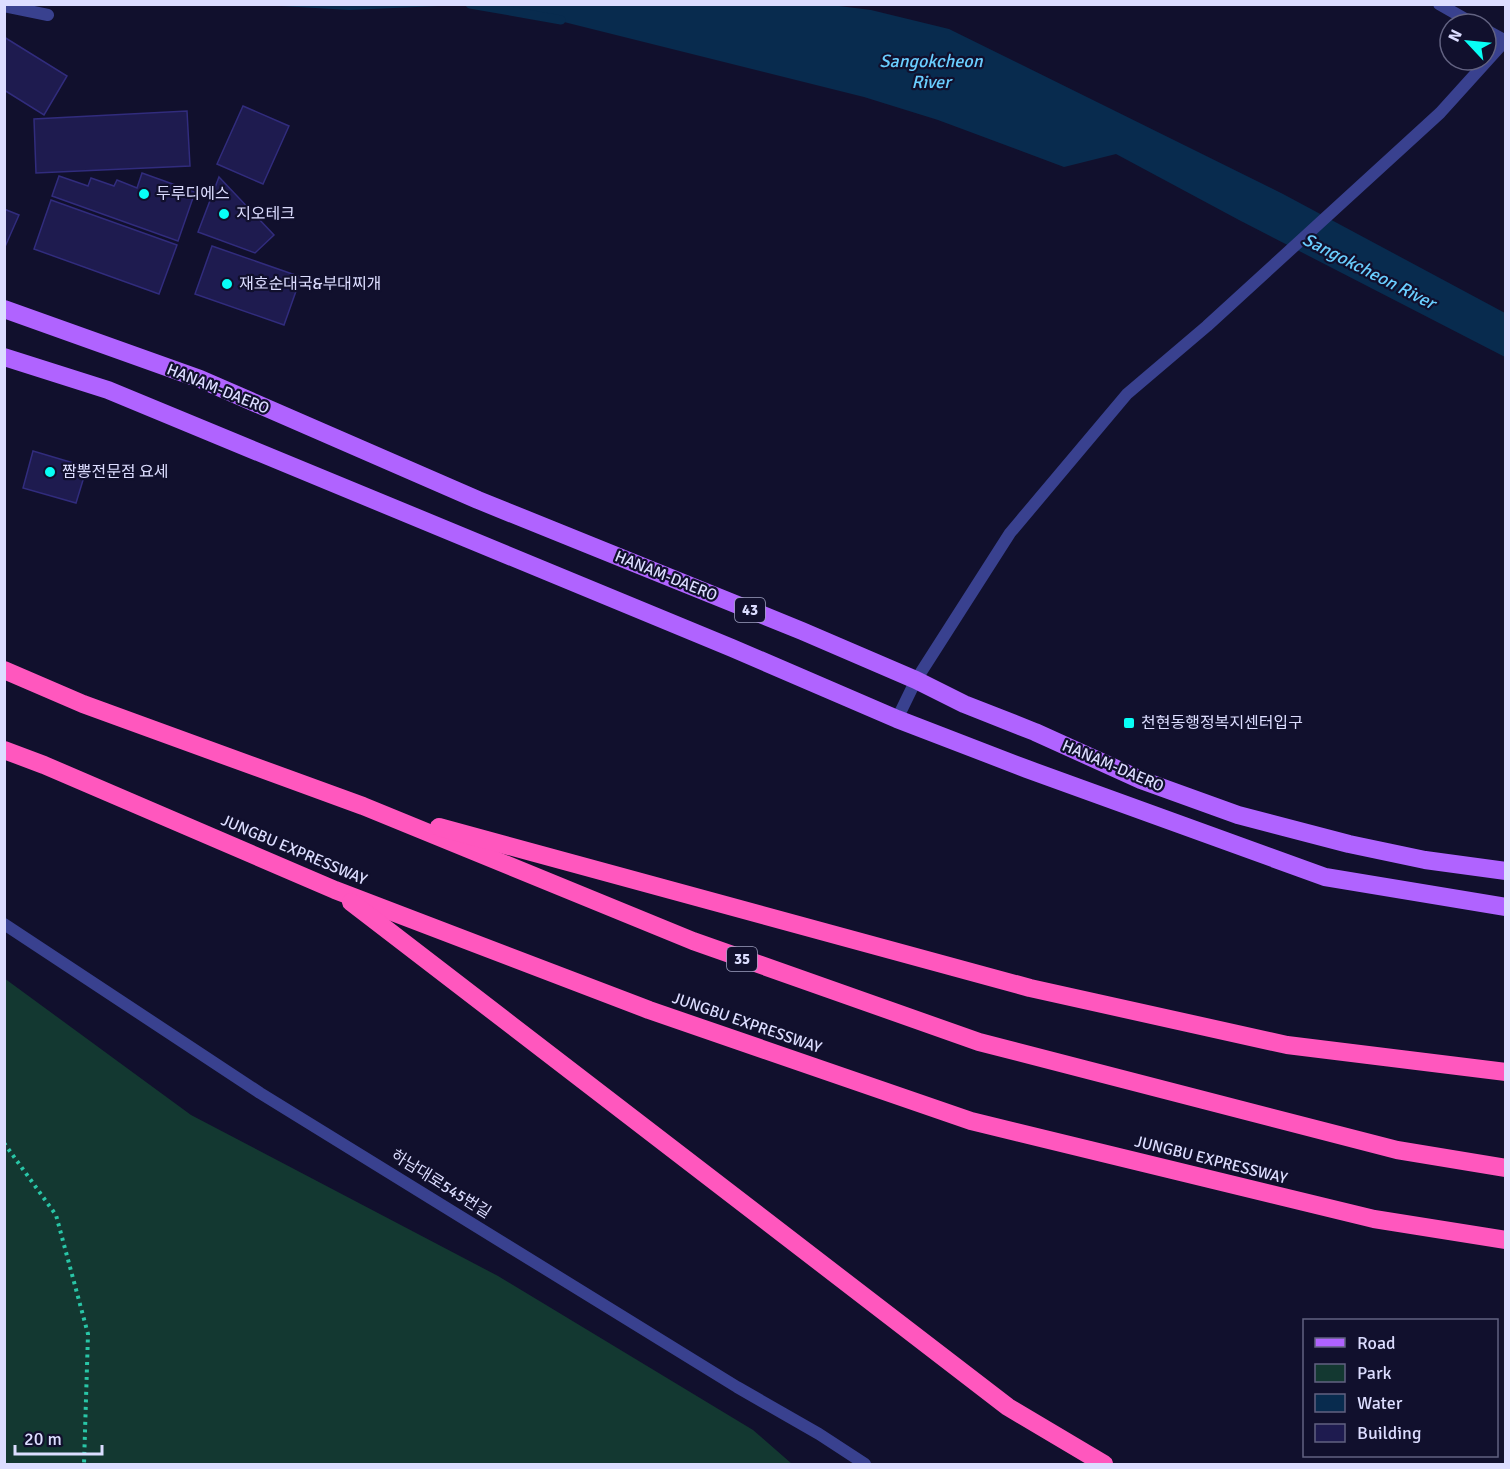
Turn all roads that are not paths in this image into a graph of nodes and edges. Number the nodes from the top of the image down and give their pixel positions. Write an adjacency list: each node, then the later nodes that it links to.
1 (1439, 4): 3 (street)
2 (4, 6): 4 (street)
3 (1453, 12)
4 (48, 15)
5 (1505, 40): 9 (street)
6 (4, 309): 9 (main road, HANAM-DAERO / 43)
7 (4, 357): 10 (main road, HANAM-DAERO)
8 (4, 669): 12 (highway, 35)
9 (916, 680): 10 (street); 13 (main road, HANAM-DAERO / 43)
10 (897, 719): 15 (main road, HANAM-DAERO)
11 (4, 750): 14 (highway, JUNGBU EXPRESSWAY)
12 (363, 806): 17 (highway); 18 (highway, 35)
13 (1506, 872)
14 (335, 890): 19 (highway, JUNGBU EXPRESSWAY); 21 (highway)
15 (1506, 907)
16 (4, 924): 20 (street, 하남대로545번길)
17 (1506, 1072)
18 (1506, 1168)
19 (1506, 1240)
20 (865, 1464)
21 (1104, 1464)

